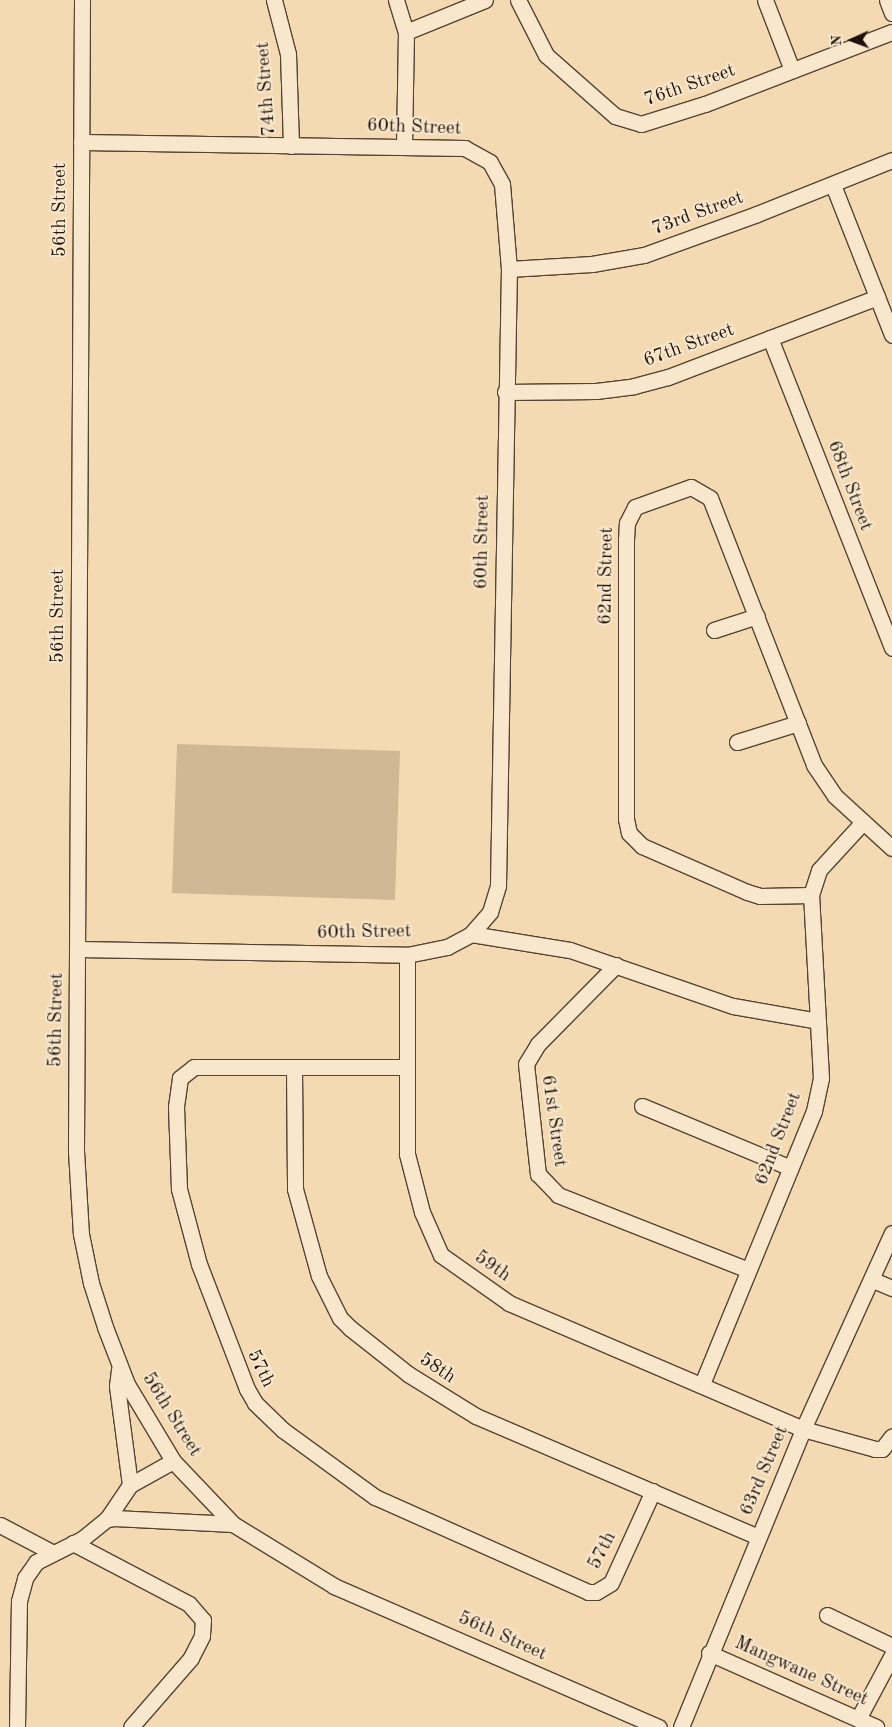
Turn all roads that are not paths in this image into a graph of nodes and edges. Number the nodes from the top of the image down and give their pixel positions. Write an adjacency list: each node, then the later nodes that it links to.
1 (82, 0): 12 (street, 56th Street)
2 (274, 0): 14 (street, 74th Street)
3 (396, 0): 9 (street)
4 (485, 0): 9 (street)
5 (518, 0): 11 (street, 76th Street)
6 (765, 0): 11 (street)
7 (887, 0): 8 (street)
8 (892, 13)
9 (406, 32): 13 (street)
10 (892, 32): 11 (street, 76th Street)
11 (792, 70)
12 (81, 142): 14 (street, 60th Street); 31 (street, 56th Street)
13 (404, 145): 14 (street, 60th Street); 17 (street, 60th Street)
14 (291, 146)
15 (892, 160): 16 (street, 73rd Street)
16 (833, 184): 17 (street, 73rd Street); 18 (street)
17 (509, 269): 21 (street, 60th Street)
18 (877, 297): 19 (street); 20 (street, 67th Street)
19 (892, 335)
20 (770, 338): 21 (street, 67th Street); 24 (street, 68th Street)
21 (505, 392): 30 (street, 60th Street)
22 (757, 616): 23 (street); 25 (street, 62nd Street); 29 (street, 62nd Street)
23 (714, 630)
24 (892, 648)
25 (798, 723): 26 (street); 27 (street, 62nd Street)
26 (737, 742)
27 (863, 822): 28 (street, 62nd Street); 29 (street, 62nd Street)
28 (892, 848)
29 (811, 895): 34 (street, 62nd Street)
30 (472, 934): 32 (street, 60th Street); 33 (street)
31 (78, 949): 32 (street, 60th Street); 43 (street, 56th Street)
32 (407, 955): 35 (street, 59th)
33 (616, 965): 34 (street); 40 (street, 61st Street)
34 (818, 1021): 38 (street, 62nd Street)
35 (406, 1067): 36 (street, 57th); 44 (street, 59th)
36 (294, 1068): 49 (street, 58th); 49 (street, 57th)
37 (642, 1106): 38 (street)
38 (791, 1168): 40 (street, 62nd Street)
39 (892, 1233): 41 (street, 63rd Street)
40 (748, 1270): 44 (street, 62nd Street)
41 (873, 1280): 42 (street); 45 (street, 63rd Street)
42 (892, 1288)
43 (120, 1364): 47 (street, 56th Street); 48 (street)
44 (702, 1384): 45 (street, 59th)
45 (803, 1430): 46 (street, 59th); 53 (street, 63rd Street)
46 (892, 1436)
47 (174, 1461): 48 (street); 51 (street, 56th Street)
48 (130, 1485): 50 (street)
49 (652, 1491): 53 (street, 58th)
50 (107, 1519): 51 (street); 54 (street)
51 (233, 1524): 63 (street, 56th Street)
52 (0, 1525): 55 (street)
53 (758, 1537): 58 (street, 63rd Street)
54 (73, 1543): 55 (street); 62 (street)
55 (53, 1552): 61 (street)
56 (828, 1615): 57 (street)
57 (892, 1646)
58 (709, 1653): 60 (street, Mangwane Street); 64 (street, 63rd Street)
59 (892, 1655): 60 (street)
60 (858, 1719): 65 (street, Mangwane Street)
61 (17, 1727)
62 (131, 1727)
63 (659, 1727)
64 (681, 1727)
65 (876, 1727)

